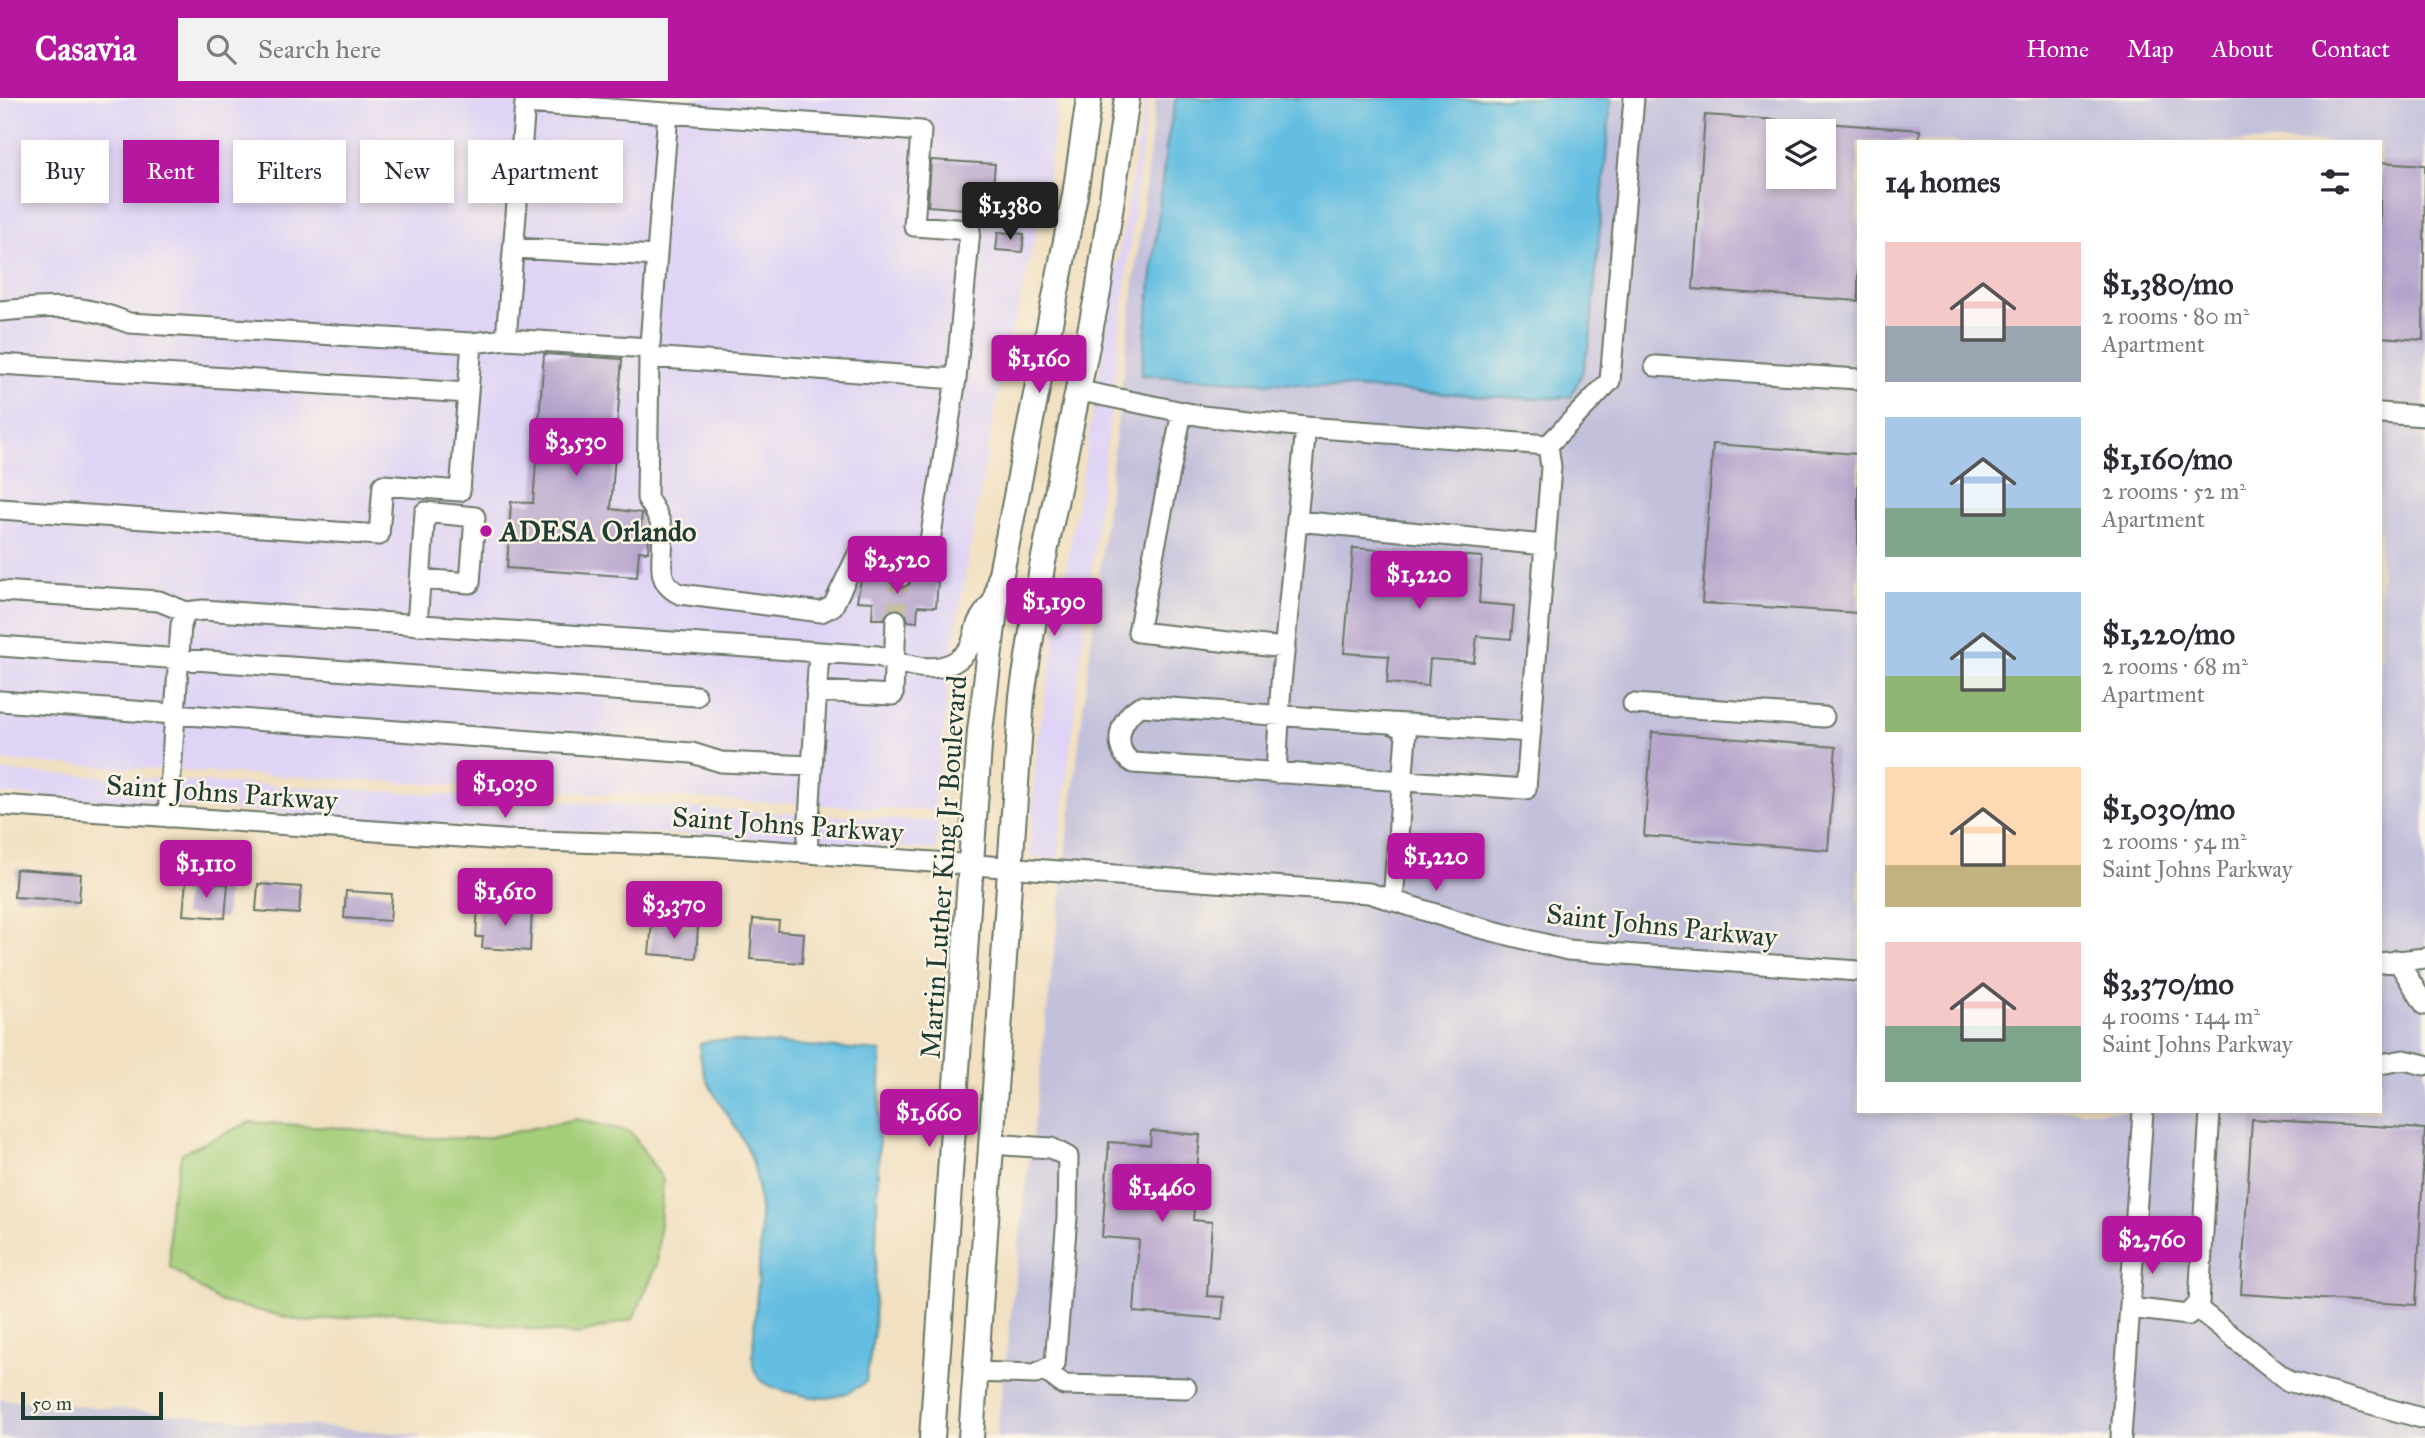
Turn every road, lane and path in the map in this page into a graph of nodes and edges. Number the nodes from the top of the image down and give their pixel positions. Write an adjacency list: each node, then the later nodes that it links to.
1 (1089, 98): 21 (main road, Martin Luther King Jr Boulevard)
2 (1127, 98): 16 (main road)
3 (1634, 98): 22 (street)
4 (668, 113): 5 (street); 6 (street); 13 (street)
5 (514, 248): 6 (street); 8 (street)
6 (657, 256): 10 (street)
7 (0, 311): 9 (street)
8 (506, 339): 9 (street); 10 (street)
9 (472, 343): 15 (street)
10 (650, 352): 13 (street); 26 (street)
11 (0, 364): 15 (street)
12 (1655, 366): 14 (street)
13 (956, 379): 26 (street)
14 (1857, 379)
15 (468, 393): 23 (street)
16 (1075, 398): 17 (street); 21 (main road); 55 (main road)
17 (1182, 412): 20 (street); 35 (street)
18 (2382, 413): 19 (street)
19 (2425, 416)
20 (1306, 427): 22 (street); 24 (street)
21 (1030, 429): 30 (main road, Martin Luther King Jr Boulevard)
22 (1548, 445): 25 (street)
23 (0, 509)
24 (1297, 521): 25 (street); 35 (street)
25 (1545, 545): 47 (street)
26 (904, 556): 27 (street)
27 (900, 577)
28 (420, 579): 33 (street)
29 (0, 591): 31 (street)
30 (998, 594): 38 (street); 54 (main road, Martin Luther King Jr Boulevard)
31 (187, 612): 33 (street); 37 (street)
32 (895, 620): 38 (street)
33 (417, 625): 36 (street)
34 (0, 646): 37 (street)
35 (1285, 648): 44 (street)
36 (819, 652): 38 (street); 39 (street)
37 (178, 658): 40 (street); 43 (street)
38 (895, 662): 39 (street)
39 (816, 691): 48 (street)
40 (696, 696)
41 (0, 701): 43 (street)
42 (1633, 704): 45 (street)
43 (175, 714): 48 (street); 52 (street)
44 (1279, 715): 46 (street); 49 (street); 49 (street)
45 (1824, 717)
46 (1390, 723): 47 (street); 50 (street)
47 (1531, 732): 50 (street)
48 (812, 766): 53 (street)
49 (1276, 772): 50 (street)
50 (1402, 781): 56 (street)
51 (0, 805): 52 (street, Saint Johns Parkway)
52 (168, 817): 53 (street, Saint Johns Parkway)
53 (807, 853): 54 (street, Saint Johns Parkway)
54 (971, 864): 55 (street, Saint Johns Parkway); 66 (main road, Martin Luther King Jr Boulevard)
55 (1009, 866): 56 (street, Saint Johns Parkway); 65 (main road)
56 (1393, 901): 59 (street, Saint Johns Parkway)
57 (2425, 958): 58 (street)
58 (2389, 961): 60 (street)
59 (1857, 971)
60 (2425, 1004)
61 (2382, 1064): 62 (street)
62 (2425, 1065)
63 (2143, 1113): 67 (street)
64 (2210, 1113): 68 (street)
65 (990, 1144): 69 (street); 70 (main road)
66 (948, 1201): 70 (main road); 73 (main road, Martin Luther King Jr Boulevard)
67 (2130, 1308): 68 (street); 75 (street)
68 (2197, 1308): 72 (street)
69 (1044, 1370): 70 (street); 71 (street)
70 (975, 1372): 74 (main road)
71 (1186, 1388)
72 (2425, 1419)
73 (932, 1438)
74 (971, 1438)
75 (2122, 1438)

